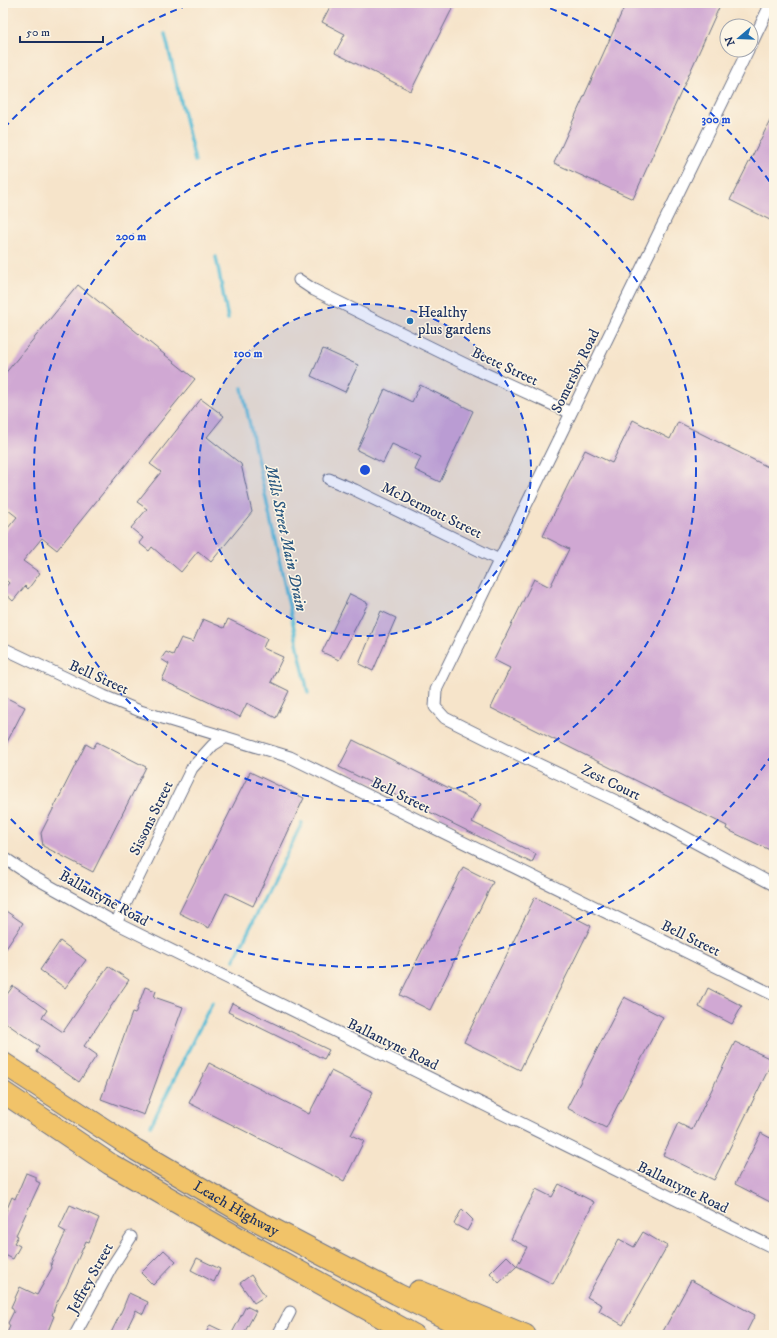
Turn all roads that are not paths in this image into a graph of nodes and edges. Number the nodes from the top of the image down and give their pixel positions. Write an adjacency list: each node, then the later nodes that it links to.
1 (771, 3): 2 (street)
2 (759, 28)
3 (744, 58): 5 (street, Somersby Road)
4 (299, 280): 5 (street, Beete Street)
5 (571, 413): 7 (street, Somersby Road)
6 (329, 479): 7 (street, McDermott Street)
7 (499, 560): 9 (street, Somersby Road)
8 (3, 648): 10 (street, Bell Street)
9 (436, 708): 12 (street, Zest Court)
10 (226, 737): 13 (street, Sissons Street); 14 (street, Bell Street)
11 (3, 857): 13 (street, Ballantyne Road)
12 (774, 885)
13 (116, 923): 19 (street, Ballantyne Road)
14 (774, 995)
15 (3, 1063): 17 (highway, Leach Highway)
16 (3, 1092): 23 (highway, Leach Highway)
17 (275, 1230): 24 (highway, Leach Highway); 25 (highway)
18 (131, 1237): 21 (street, Jeffrey Street)
19 (774, 1248)
20 (290, 1312): 22 (street)
21 (75, 1335)
22 (278, 1335)
23 (413, 1335)
24 (480, 1335)
25 (525, 1335)

